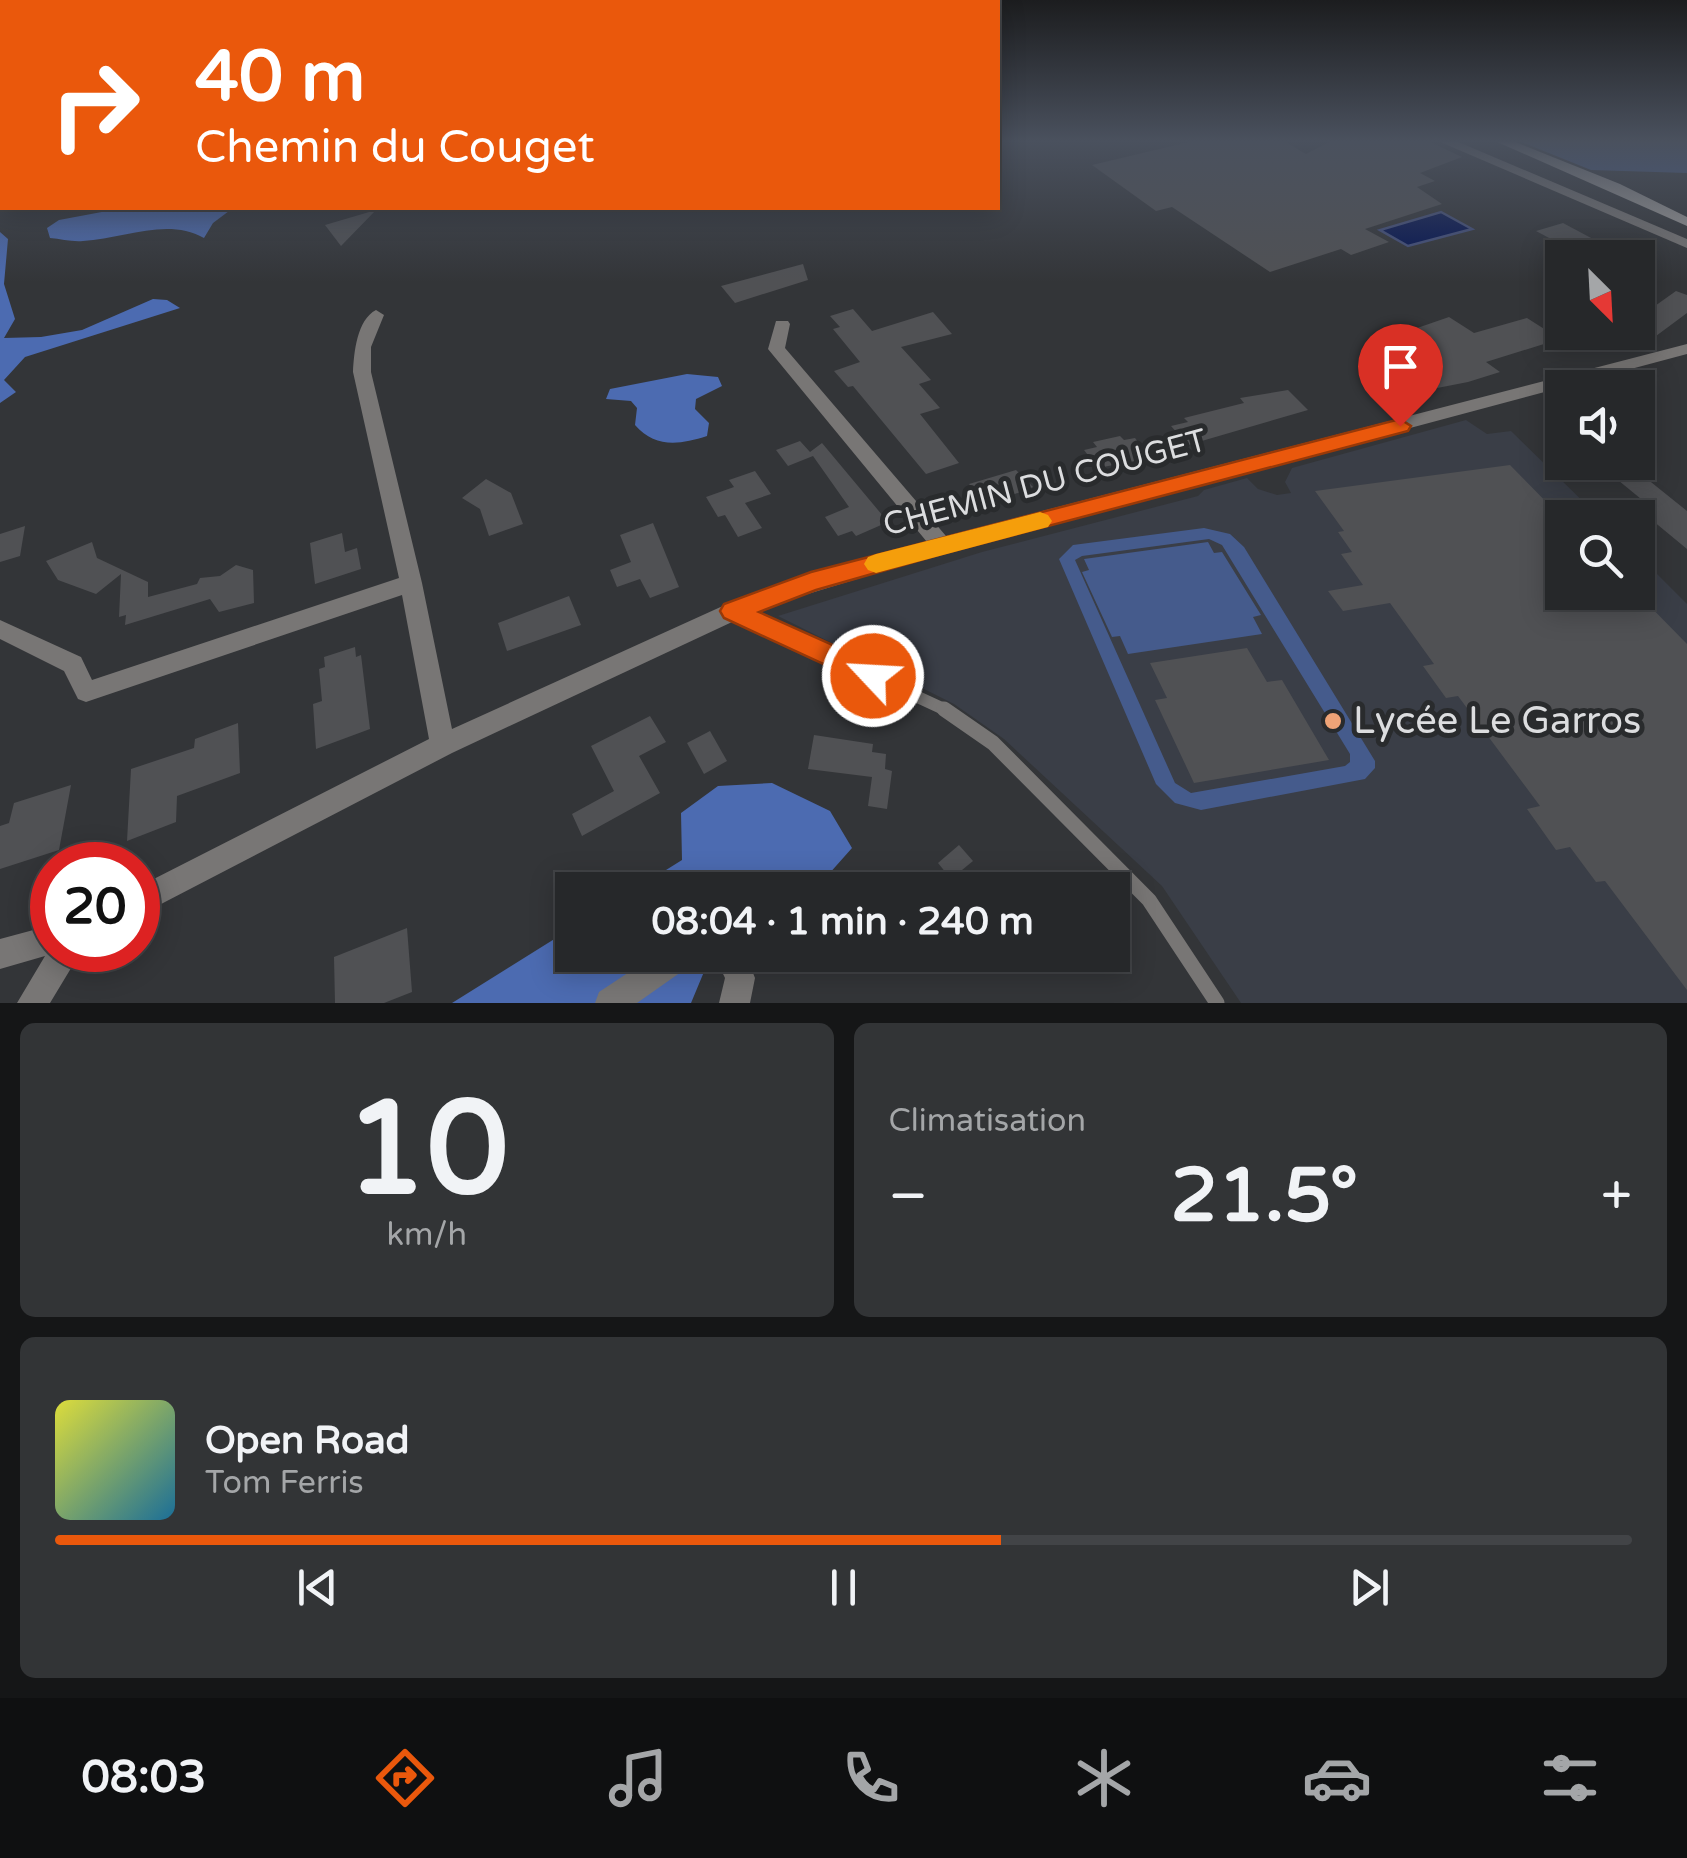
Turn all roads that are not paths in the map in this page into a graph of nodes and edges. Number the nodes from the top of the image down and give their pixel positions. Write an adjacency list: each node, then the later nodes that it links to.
1 (1553, 188): 4 (street)
2 (1617, 188): 3 (street)
3 (1687, 222)
4 (1687, 244)
5 (376, 315): 9 (street)
6 (782, 324): 8 (street)
7 (1687, 349): 8 (street, CHEMIN DU COUGET)
8 (942, 545): 10 (street, CHEMIN DU COUGET)
9 (411, 583): 11 (street); 12 (street)
10 (732, 611): 12 (street, CHEMIN DU COUGET); 22 (lane)
11 (0, 629)
12 (442, 745): 13 (street, CHEMIN DU COUGET)
13 (160, 891)
14 (30, 946): 15 (street)
15 (0, 954)
16 (52, 972): 19 (street)
17 (656, 972): 20 (street)
18 (739, 972): 21 (street)
19 (32, 1003)
20 (610, 1003)
21 (734, 1003)
22 (1217, 1003)

